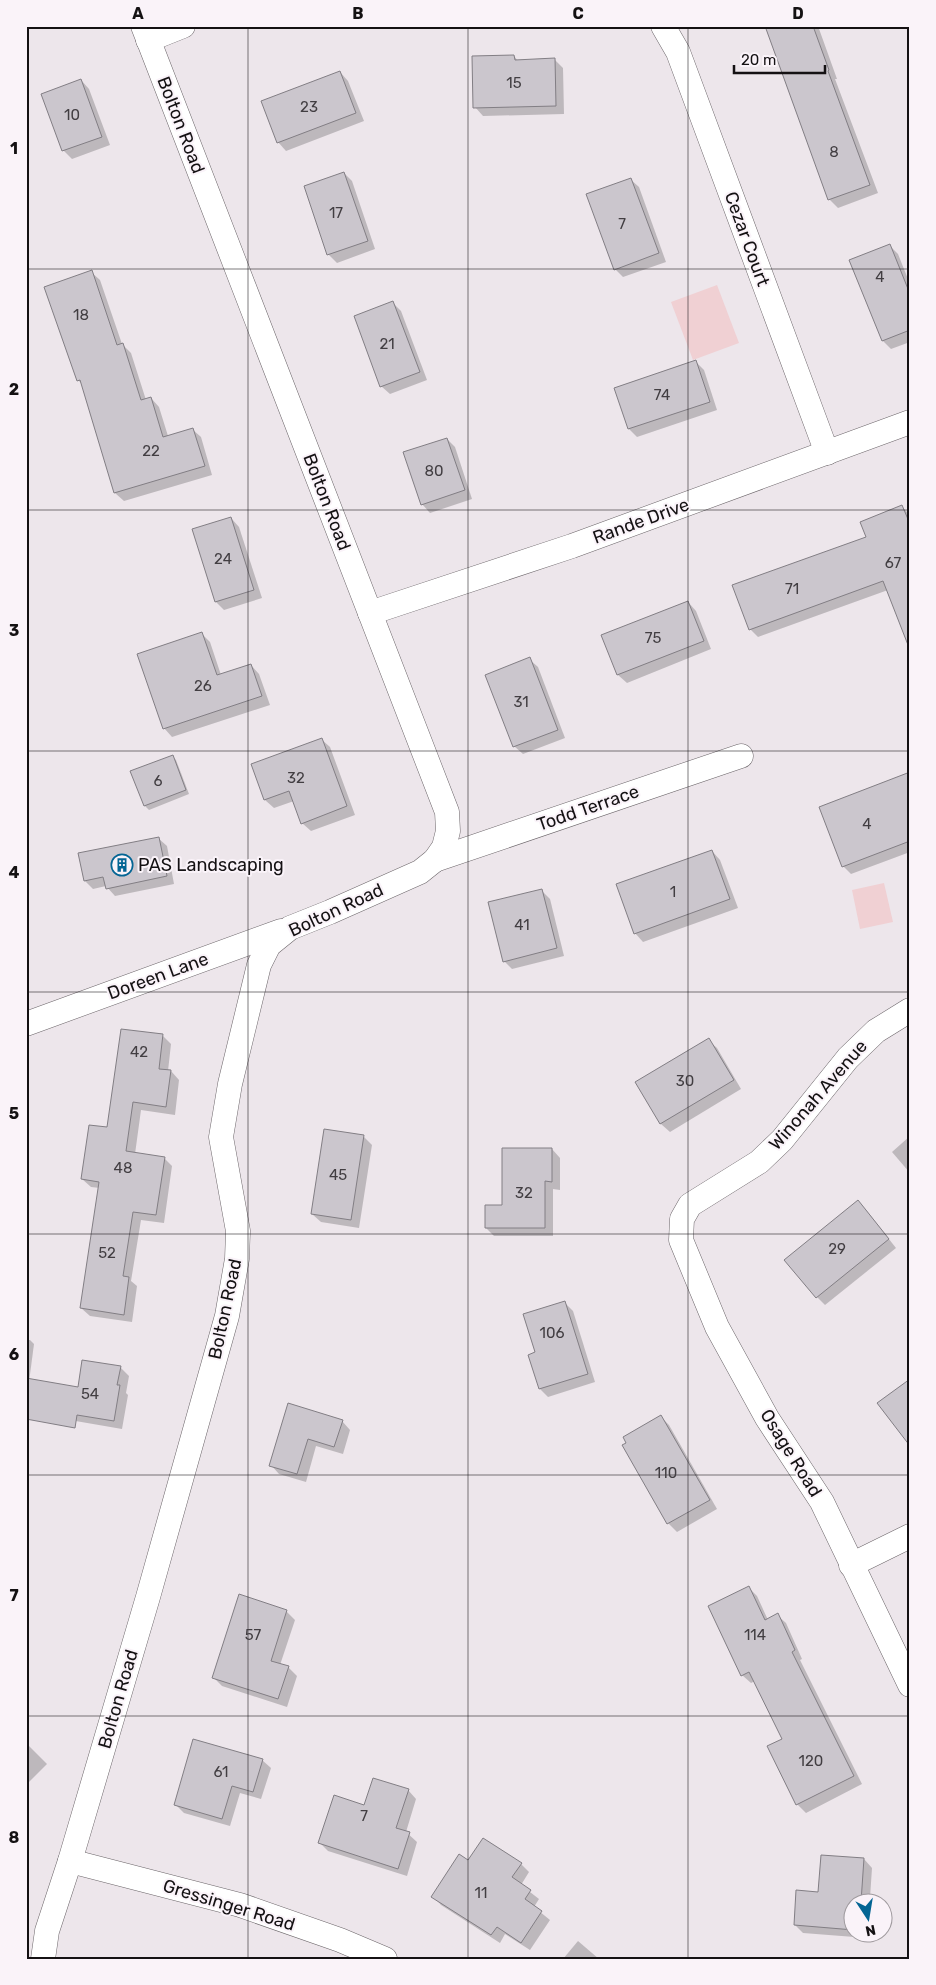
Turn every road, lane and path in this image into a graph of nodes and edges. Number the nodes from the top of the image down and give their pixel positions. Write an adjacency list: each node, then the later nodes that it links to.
1 (183, 26): 3 (street)
2 (663, 26): 5 (street, Cezar Court)
3 (146, 33): 6 (street, Bolton Road)
4 (910, 422): 5 (street, Rande Drive)
5 (827, 453): 6 (street, Rande Drive)
6 (370, 613): 8 (street, Bolton Road)
7 (741, 756): 8 (street, Todd Terrace)
8 (435, 860): 9 (street, Bolton Road)
9 (290, 928): 11 (street, Doreen Lane); 16 (street, Bolton Road)
10 (910, 1010): 12 (street, Winonah Avenue)
11 (26, 1024)
12 (682, 1219): 14 (street, Osage Road)
13 (910, 1536): 14 (street)
14 (851, 1565): 15 (street, Osage Road)
15 (910, 1685)
16 (70, 1861): 17 (street, Bolton Road); 18 (street, Gressinger Road)
17 (43, 1959)
18 (385, 1959)

